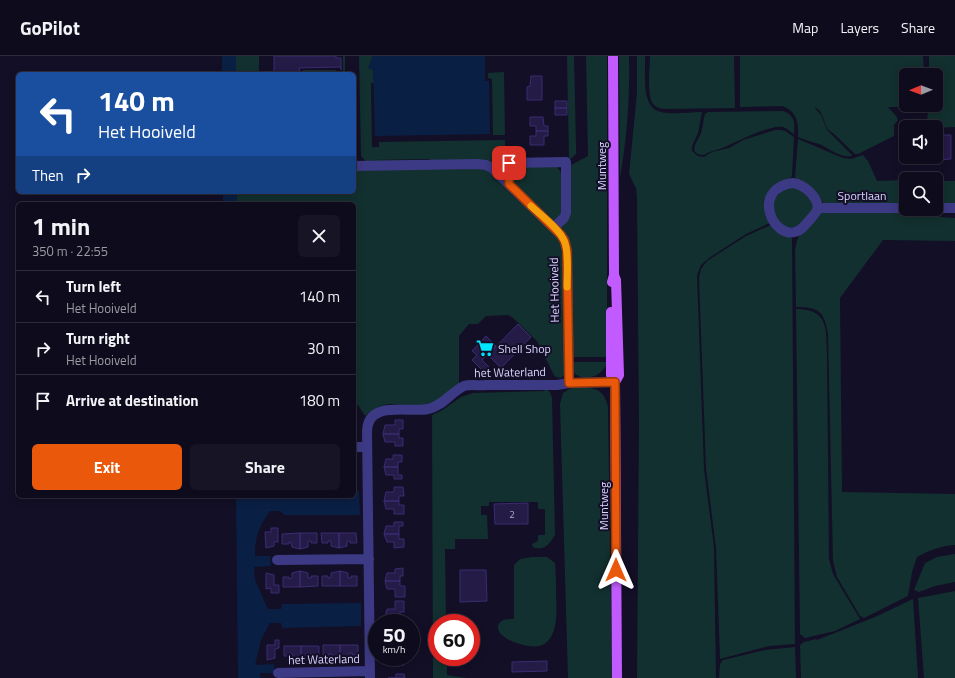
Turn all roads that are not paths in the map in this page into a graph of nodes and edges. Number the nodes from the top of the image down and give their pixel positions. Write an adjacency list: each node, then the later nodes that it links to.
1 (613, 56): 9 (main road, Muntweg)
2 (356, 166): 3 (street, Het Hooiveld)
3 (509, 184): 8 (street, Het Hooiveld); 8 (street)
4 (818, 208): 4 (street); 5 (street, Sportlaan)
5 (899, 208)
6 (943, 208): 7 (street)
7 (955, 208)
8 (554, 228): 10 (street, Het Hooiveld)
9 (615, 382): 10 (street); 17 (main road, Muntweg)
10 (569, 383): 12 (street, het Waterland)
11 (356, 447): 12 (street)
12 (367, 447): 13 (street, het Waterland)
13 (369, 559): 14 (street); 16 (street, het Waterland)
14 (277, 560)
15 (278, 673): 16 (street, het Waterland)
16 (370, 675)
17 (617, 678)

